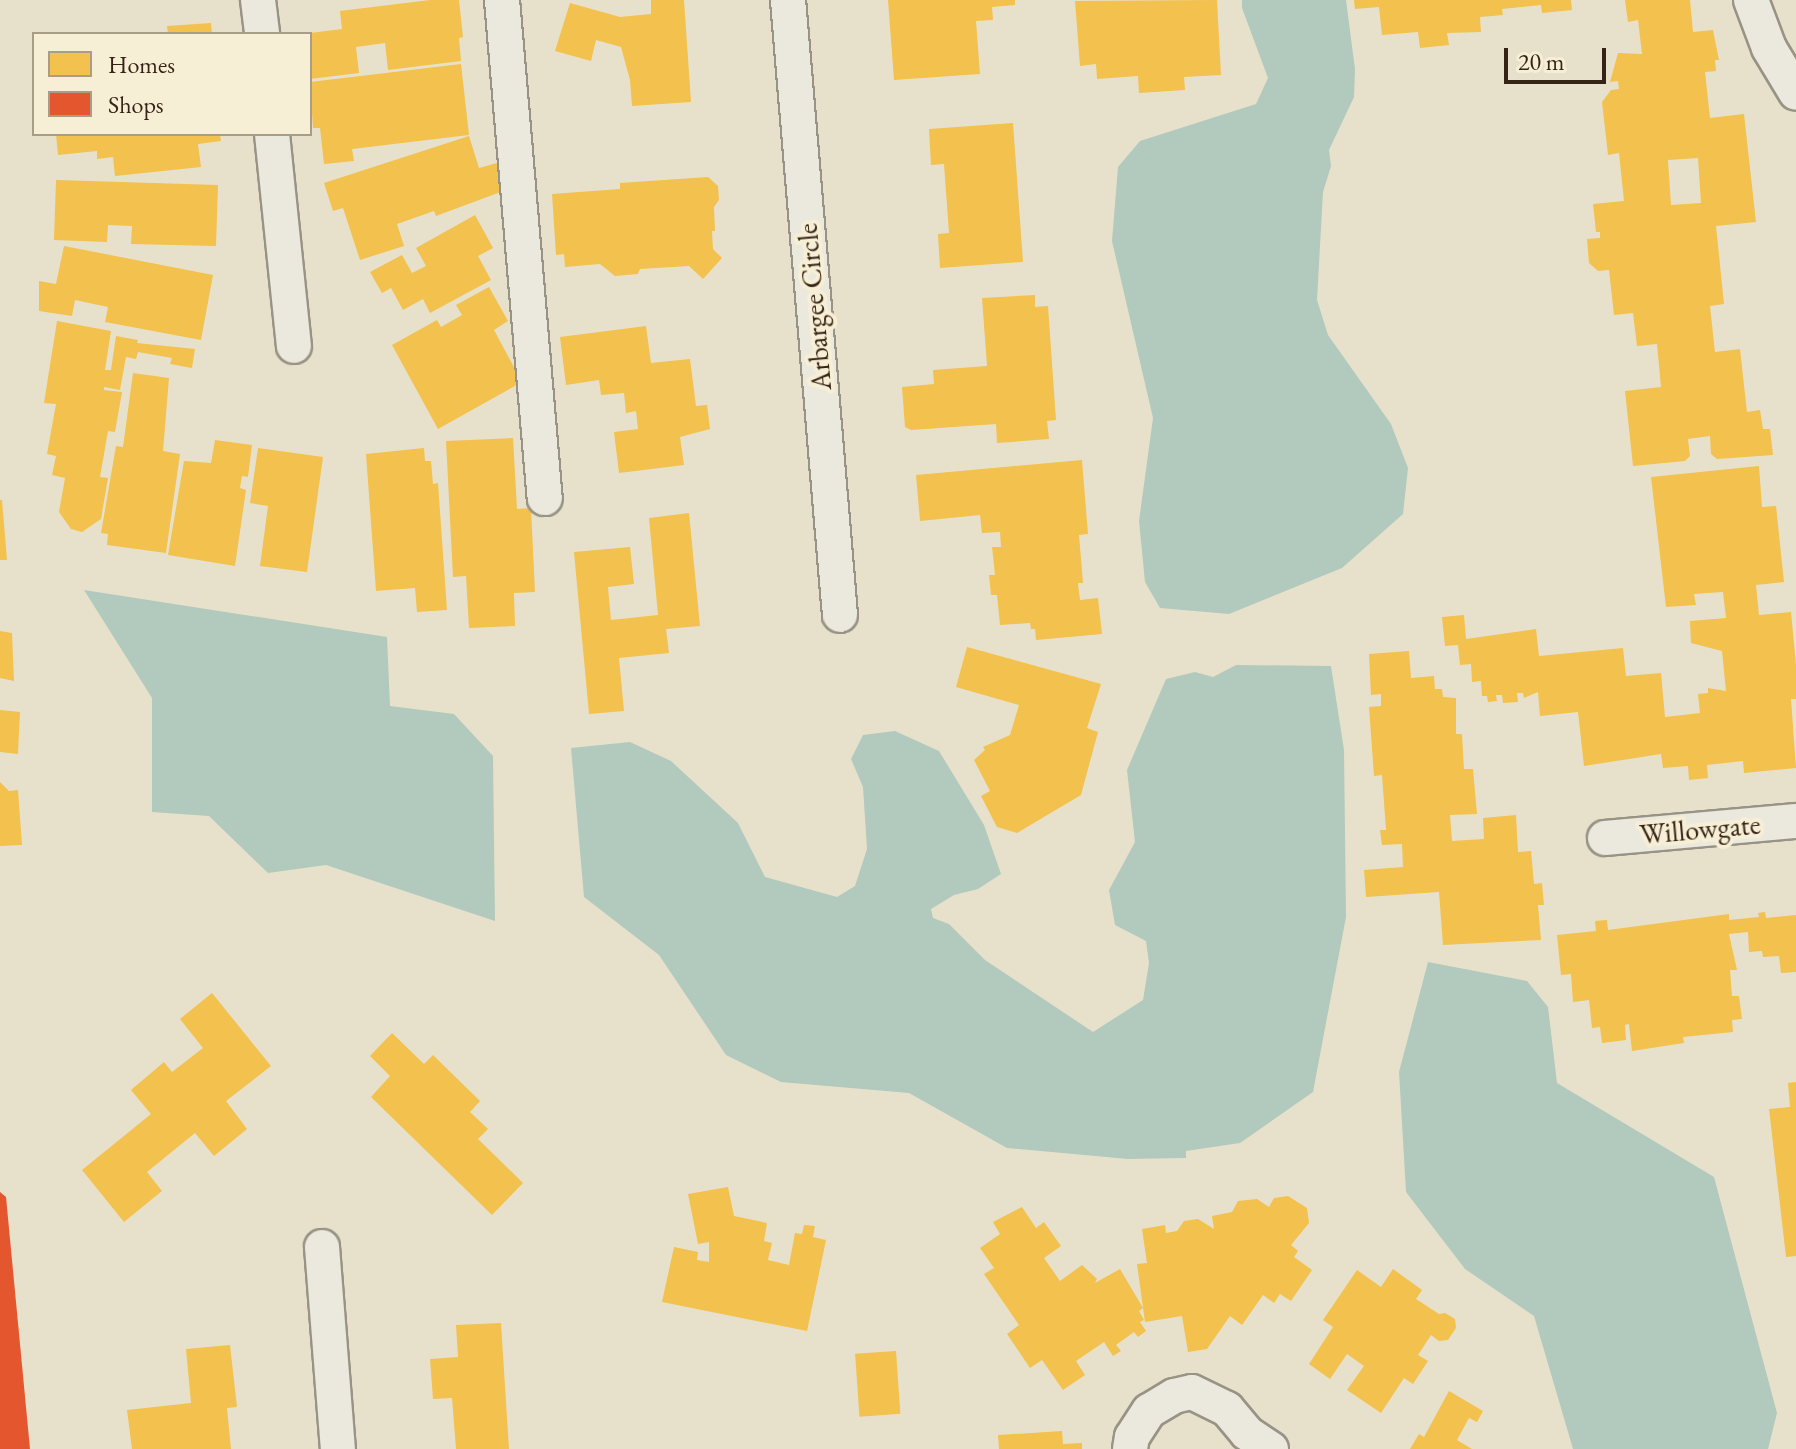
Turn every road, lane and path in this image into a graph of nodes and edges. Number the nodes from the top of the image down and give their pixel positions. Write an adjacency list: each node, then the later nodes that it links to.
1 (258, 0): 5 (street)
2 (502, 0): 9 (street)
3 (788, 0): 10 (street, Arbargee Circle)
4 (1751, 0): 6 (street)
5 (262, 32)
6 (1796, 93)
7 (272, 136): 8 (street)
8 (294, 346)
9 (545, 498)
10 (840, 615)
11 (1796, 821): 12 (street, Willowgate)
12 (1605, 838)
13 (322, 1247): 14 (street)
14 (338, 1449)
15 (1130, 1449): 16 (street)
16 (1271, 1449)

